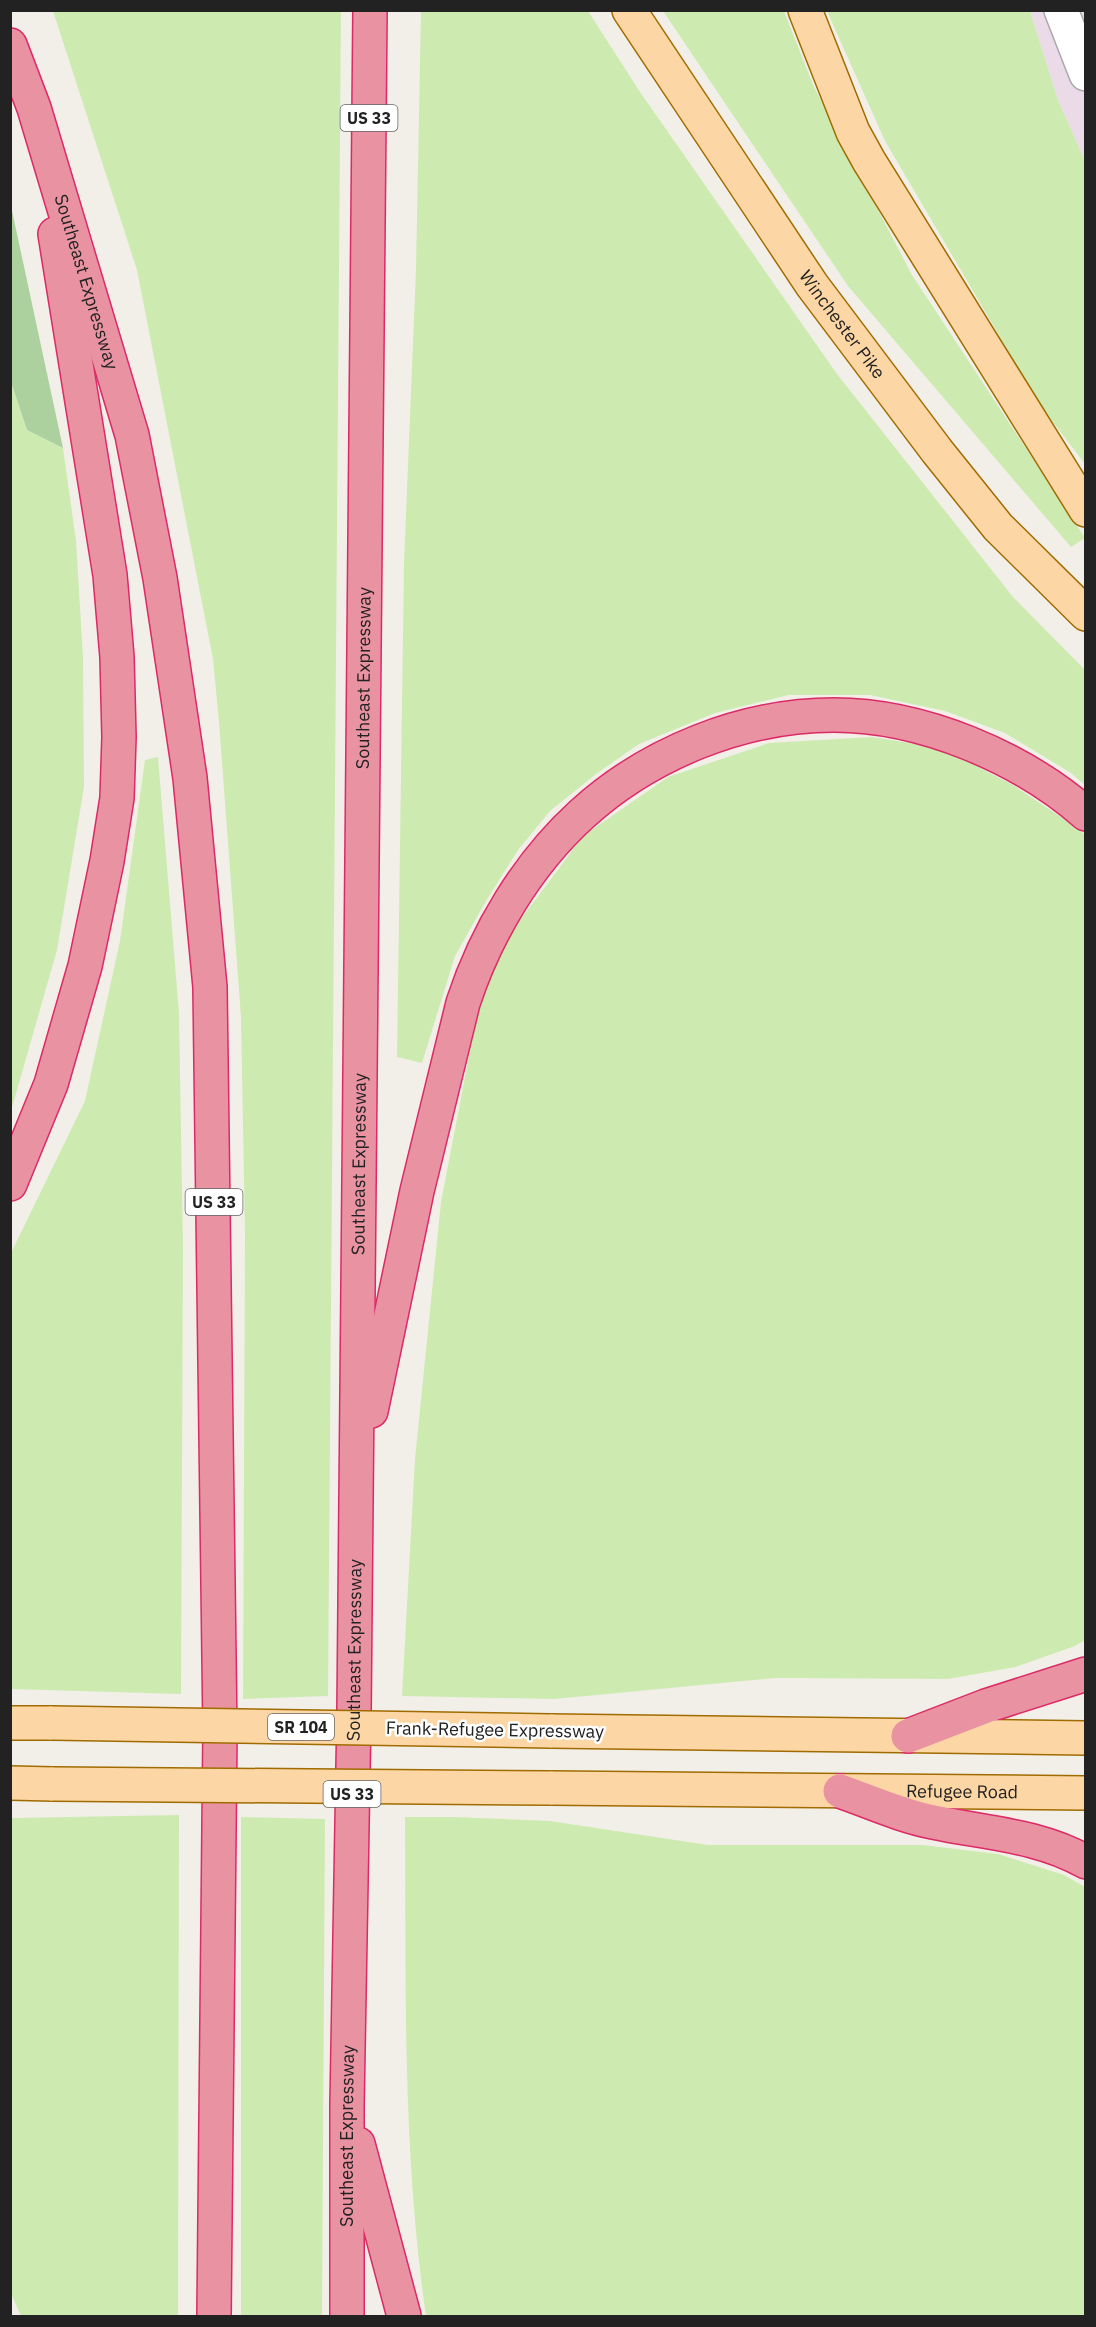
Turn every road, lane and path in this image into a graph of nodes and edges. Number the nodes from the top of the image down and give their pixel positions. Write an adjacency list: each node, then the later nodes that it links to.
1 (370, 10): 12 (highway, Southeast Expressway / US 33)
2 (629, 10): 9 (main road, Winchester Pike)
3 (805, 10): 8 (main road)
4 (1061, 10): 6 (street)
5 (10, 45): 7 (highway, Southeast Expressway / US 33)
6 (1086, 74)
7 (34, 108): 11 (highway); 22 (highway, Southeast Expressway / US 33)
8 (1086, 510)
9 (1086, 615)
10 (1086, 814): 12 (highway)
11 (10, 1184)
12 (356, 1483): 21 (highway, Southeast Expressway / US 33)
13 (1086, 1674): 15 (highway)
14 (10, 1723): 15 (main road, Frank-Refugee Expressway / SR 104, bridge)
15 (908, 1736): 16 (main road)
16 (1086, 1738)
17 (10, 1784): 18 (main road, bridge)
18 (840, 1791): 19 (main road, Refugee Road); 20 (highway)
19 (1086, 1793)
20 (1086, 1862)
21 (347, 2105): 23 (highway, Southeast Expressway / US 33); 24 (highway)
22 (214, 2316)
23 (347, 2316)
24 (404, 2316)

